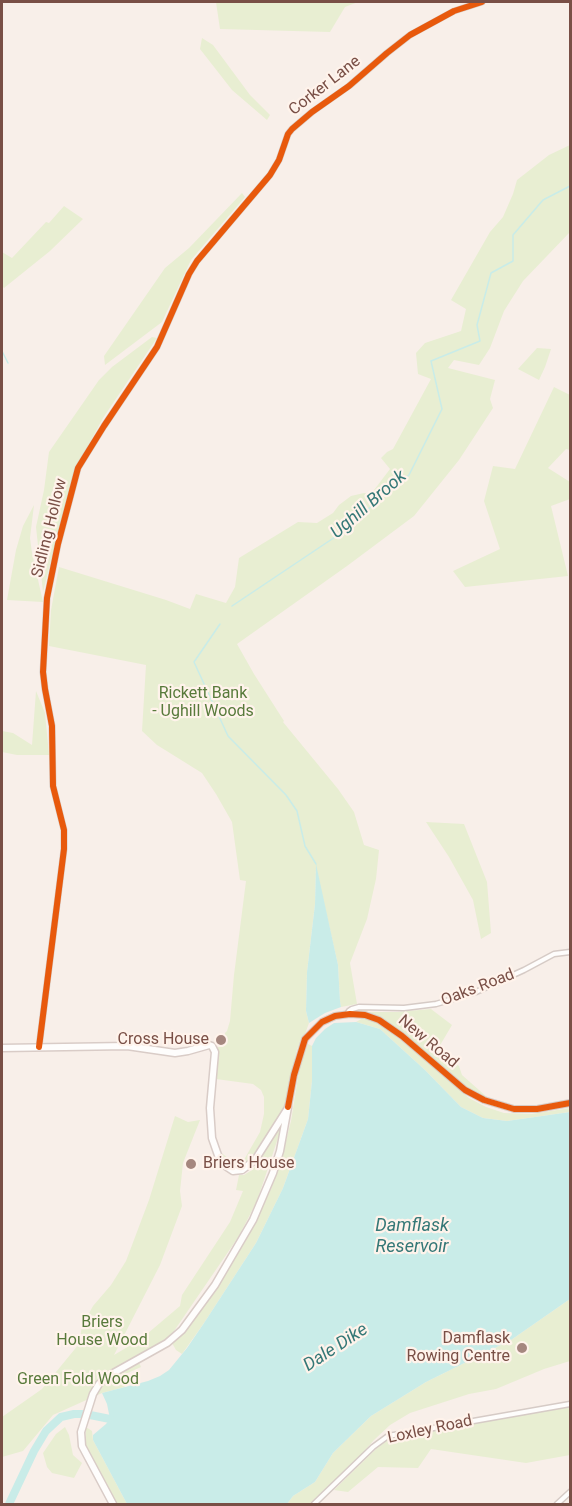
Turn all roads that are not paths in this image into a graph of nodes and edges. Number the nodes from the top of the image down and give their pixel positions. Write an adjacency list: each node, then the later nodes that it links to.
1 (483, 2): 2 (street, Corker Lane)
2 (167, 324): 5 (street, Sidling Hollow)
3 (570, 952): 4 (street, Oaks Road)
4 (347, 1014): 7 (street, New Road); 8 (street)
5 (39, 1047): 6 (main road); 8 (main road)
6 (2, 1048)
7 (570, 1103)
8 (288, 1107): 11 (main road)
9 (570, 1404): 12 (street, Loxley Road)
10 (570, 1492): 13 (street)
11 (113, 1504)
12 (314, 1504)
13 (557, 1504)

